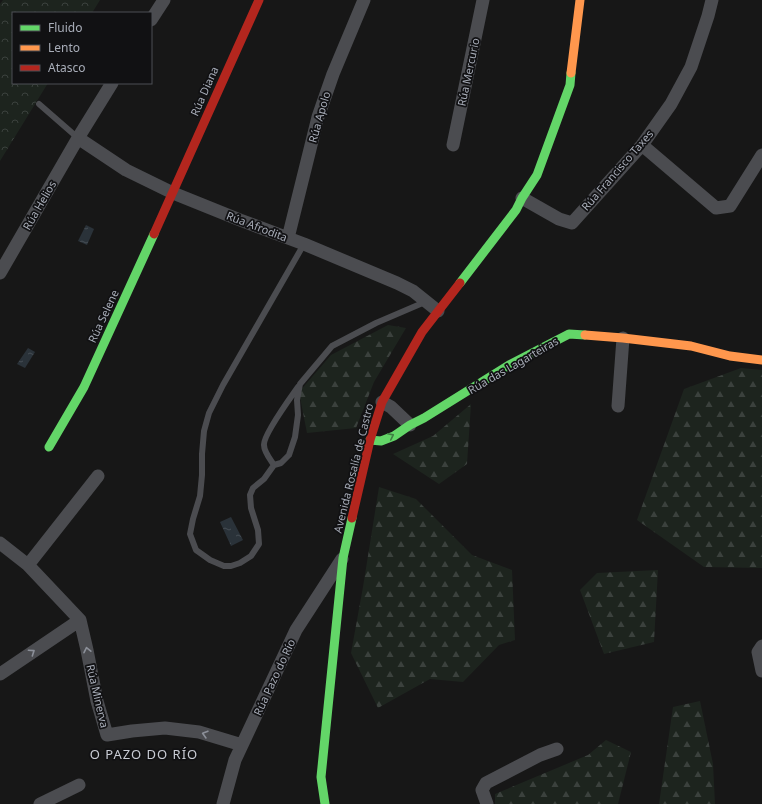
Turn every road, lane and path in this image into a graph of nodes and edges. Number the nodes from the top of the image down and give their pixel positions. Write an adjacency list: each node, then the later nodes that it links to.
1 (164, 0): 7 (street)
2 (259, 0): 14 (street, Rúa Diana)
3 (364, 0): 16 (street, Rúa Apolo)
4 (483, 0): 11 (street, Rúa Mercurio)
5 (580, 0): 15 (street, Avenida Rosalía de Castro)
6 (712, 0): 12 (street, Rúa Francisco Taxes)
7 (152, 18)
8 (111, 84): 10 (street, Rúa Helios)
9 (39, 104): 10 (lane)
10 (78, 138): 14 (street, Rúa Afrodita); 18 (street, Rúa Helios)
11 (452, 144)
12 (642, 145): 13 (street); 15 (street, Rúa Francisco Taxes)
13 (762, 155)
14 (173, 193): 16 (street, Rúa Afrodita); 28 (street, Rúa Selene)
15 (522, 198): 20 (street, Avenida Rosalía de Castro)
16 (288, 238): 17 (street, Rúa Afrodita)
17 (304, 244): 19 (street, Rúa Afrodita); 29 (lane)
18 (0, 273)
19 (426, 301): 20 (street, Rúa Afrodita); 23 (lane)
20 (438, 311): 24 (street, Avenida Rosalía de Castro)
21 (623, 338): 22 (street, Rúa das Lagarteiras); 25 (street); 26 (street, Rúa das Lagarteiras)
22 (762, 360)
23 (300, 384): 29 (lane); 29 (lane)
24 (382, 402): 26 (street); 27 (street, Avenida Rosalía de Castro)
25 (618, 406)
26 (410, 425): 27 (street, Rúa das Lagarteiras, one-way to 26)
27 (370, 440): 32 (street, Avenida Rosalía de Castro)
28 (49, 447)
29 (274, 464)
30 (98, 476): 33 (street)
31 (0, 544): 33 (street)
32 (343, 558): 38 (street, Rúa Pazo do Río); 43 (street, Avenida Rosalía de Castro)
33 (28, 565): 34 (street)
34 (80, 620): 37 (street, one-way to 34); 38 (street, Rúa Minerva, one-way to 34)
35 (762, 646): 36 (street)
36 (762, 671)
37 (0, 674)
38 (242, 745): 42 (street, Rúa Pazo do Río)
39 (557, 749): 44 (street)
40 (79, 785): 41 (street)
41 (40, 804)
42 (223, 804)
43 (325, 804)
44 (486, 804)

